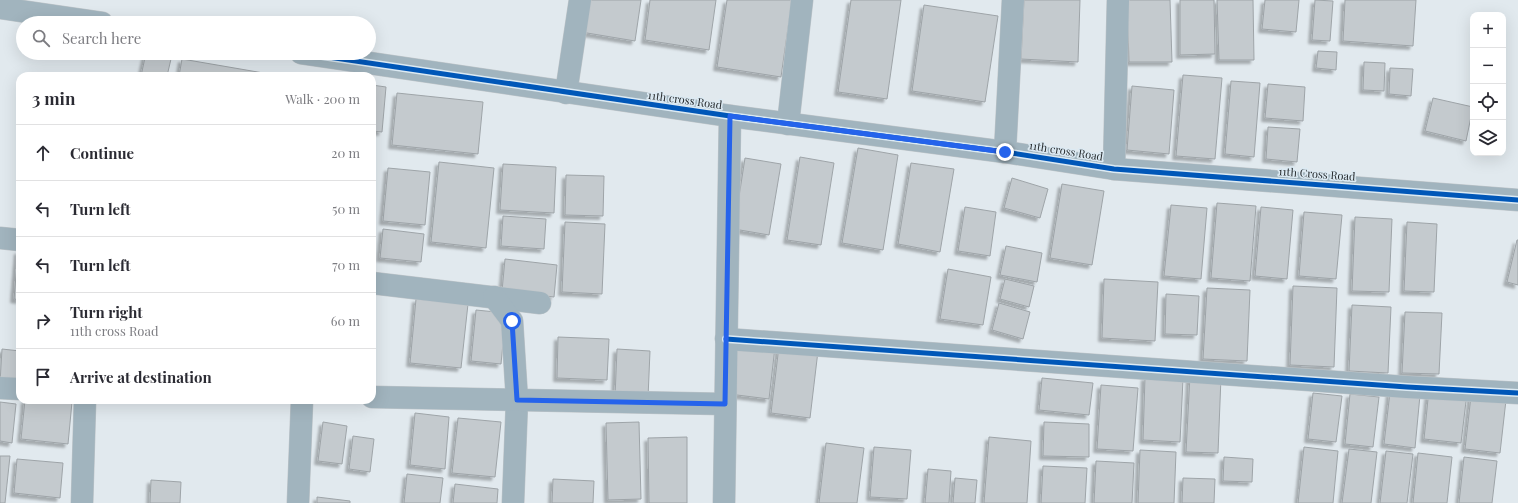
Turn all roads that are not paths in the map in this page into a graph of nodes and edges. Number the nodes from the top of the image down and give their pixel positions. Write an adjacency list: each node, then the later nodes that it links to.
1 (580, 0): 8 (street)
2 (802, 0): 10 (street)
3 (1013, 0): 11 (street)
4 (1118, 0): 12 (street)
5 (0, 8): 6 (street)
6 (54, 16)
7 (347, 60): 8 (street, 11th cross Road)
8 (566, 93): 9 (street, 11th cross Road)
9 (730, 116): 10 (street, 11th cross Road); 19 (street)
10 (788, 124): 11 (street, 11th cross Road)
11 (1005, 152): 12 (street, 11th cross Road)
12 (1114, 169): 13 (street, 11th Cross Road)
13 (1518, 200)
14 (0, 238): 15 (street)
15 (16, 240)
16 (376, 283): 17 (street)
17 (494, 297): 18 (street); 24 (street)
18 (540, 303)
19 (726, 340): 22 (street); 27 (street)
20 (0, 388): 21 (street)
21 (16, 389)
22 (1518, 393)
23 (376, 397): 24 (street)
24 (517, 400): 27 (street); 30 (street)
25 (85, 404): 28 (street)
26 (302, 404): 29 (street)
27 (725, 404): 31 (street)
28 (82, 503)
29 (298, 503)
30 (513, 503)
31 (724, 503)

